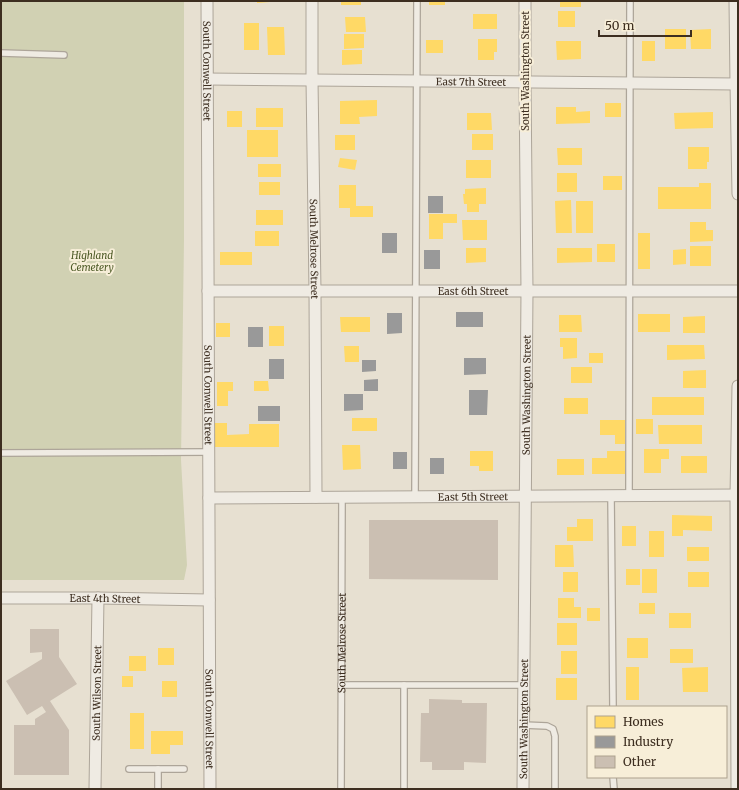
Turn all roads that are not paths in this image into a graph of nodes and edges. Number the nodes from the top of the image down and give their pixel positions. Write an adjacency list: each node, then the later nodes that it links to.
1 (207, 1): 9 (street, South Conwell Street)
2 (312, 1): 10 (street, South Melrose Street)
3 (417, 1): 11 (lane)
4 (525, 1): 12 (street, South Washington Street)
5 (630, 1): 13 (lane)
6 (735, 1): 14 (street)
7 (1, 53): 8 (lane)
8 (64, 55)
9 (207, 79): 10 (street, East 7th Street); 16 (street, South Conwell Street)
10 (312, 80): 11 (street, East 7th Street); 17 (street, South Melrose Street)
11 (417, 81): 12 (street, East 7th Street); 18 (lane)
12 (525, 82): 13 (street, East 7th Street); 19 (street, South Washington Street)
13 (630, 83): 14 (street, East 7th Street); 20 (lane)
14 (736, 84): 15 (street)
15 (738, 194)
16 (208, 291): 17 (street, East 6th Street); 23 (street, South Conwell Street)
17 (315, 291): 18 (street, East 6th Street); 29 (street, South Melrose Street)
18 (416, 291): 19 (street, East 6th Street); 31 (lane)
19 (527, 291): 20 (street, East 6th Street); 26 (street, South Washington Street)
20 (629, 291): 21 (street, East 6th Street); 28 (lane)
21 (738, 291)
22 (738, 386): 25 (street)
23 (209, 452): 24 (lane); 32 (street, South Conwell Street)
24 (1, 453)
25 (737, 495): 28 (street, East 5th Street); 53 (street)
26 (525, 496): 27 (street, East 5th Street); 31 (street, East 5th Street); 38 (street, South Washington Street)
27 (611, 496): 28 (street, East 5th Street); 39 (lane)
28 (629, 496)
29 (316, 497): 30 (street, East 5th Street); 32 (street, East 5th Street)
30 (342, 497): 31 (street, East 5th Street); 36 (lane, South Melrose Street)
31 (415, 497)
32 (209, 498): 35 (street, South Conwell Street)
33 (1, 598): 34 (street, East 4th Street)
34 (98, 598): 35 (street, East 4th Street); 45 (street, South Wilson Street)
35 (209, 600): 47 (street, South Conwell Street)
36 (341, 685): 37 (lane); 48 (lane, South Melrose Street)
37 (404, 685): 38 (lane); 49 (lane)
38 (524, 685): 40 (street, South Washington Street)
39 (613, 706)
40 (523, 726): 50 (street, South Washington Street); 51 (lane)
41 (129, 769): 42 (lane)
42 (158, 769): 43 (lane); 46 (lane)
43 (184, 769)
44 (613, 778): 52 (lane)
45 (95, 789)
46 (158, 789)
47 (210, 789)
48 (341, 789)
49 (404, 789)
50 (523, 789)
51 (555, 789)
52 (614, 789)
53 (737, 789)

